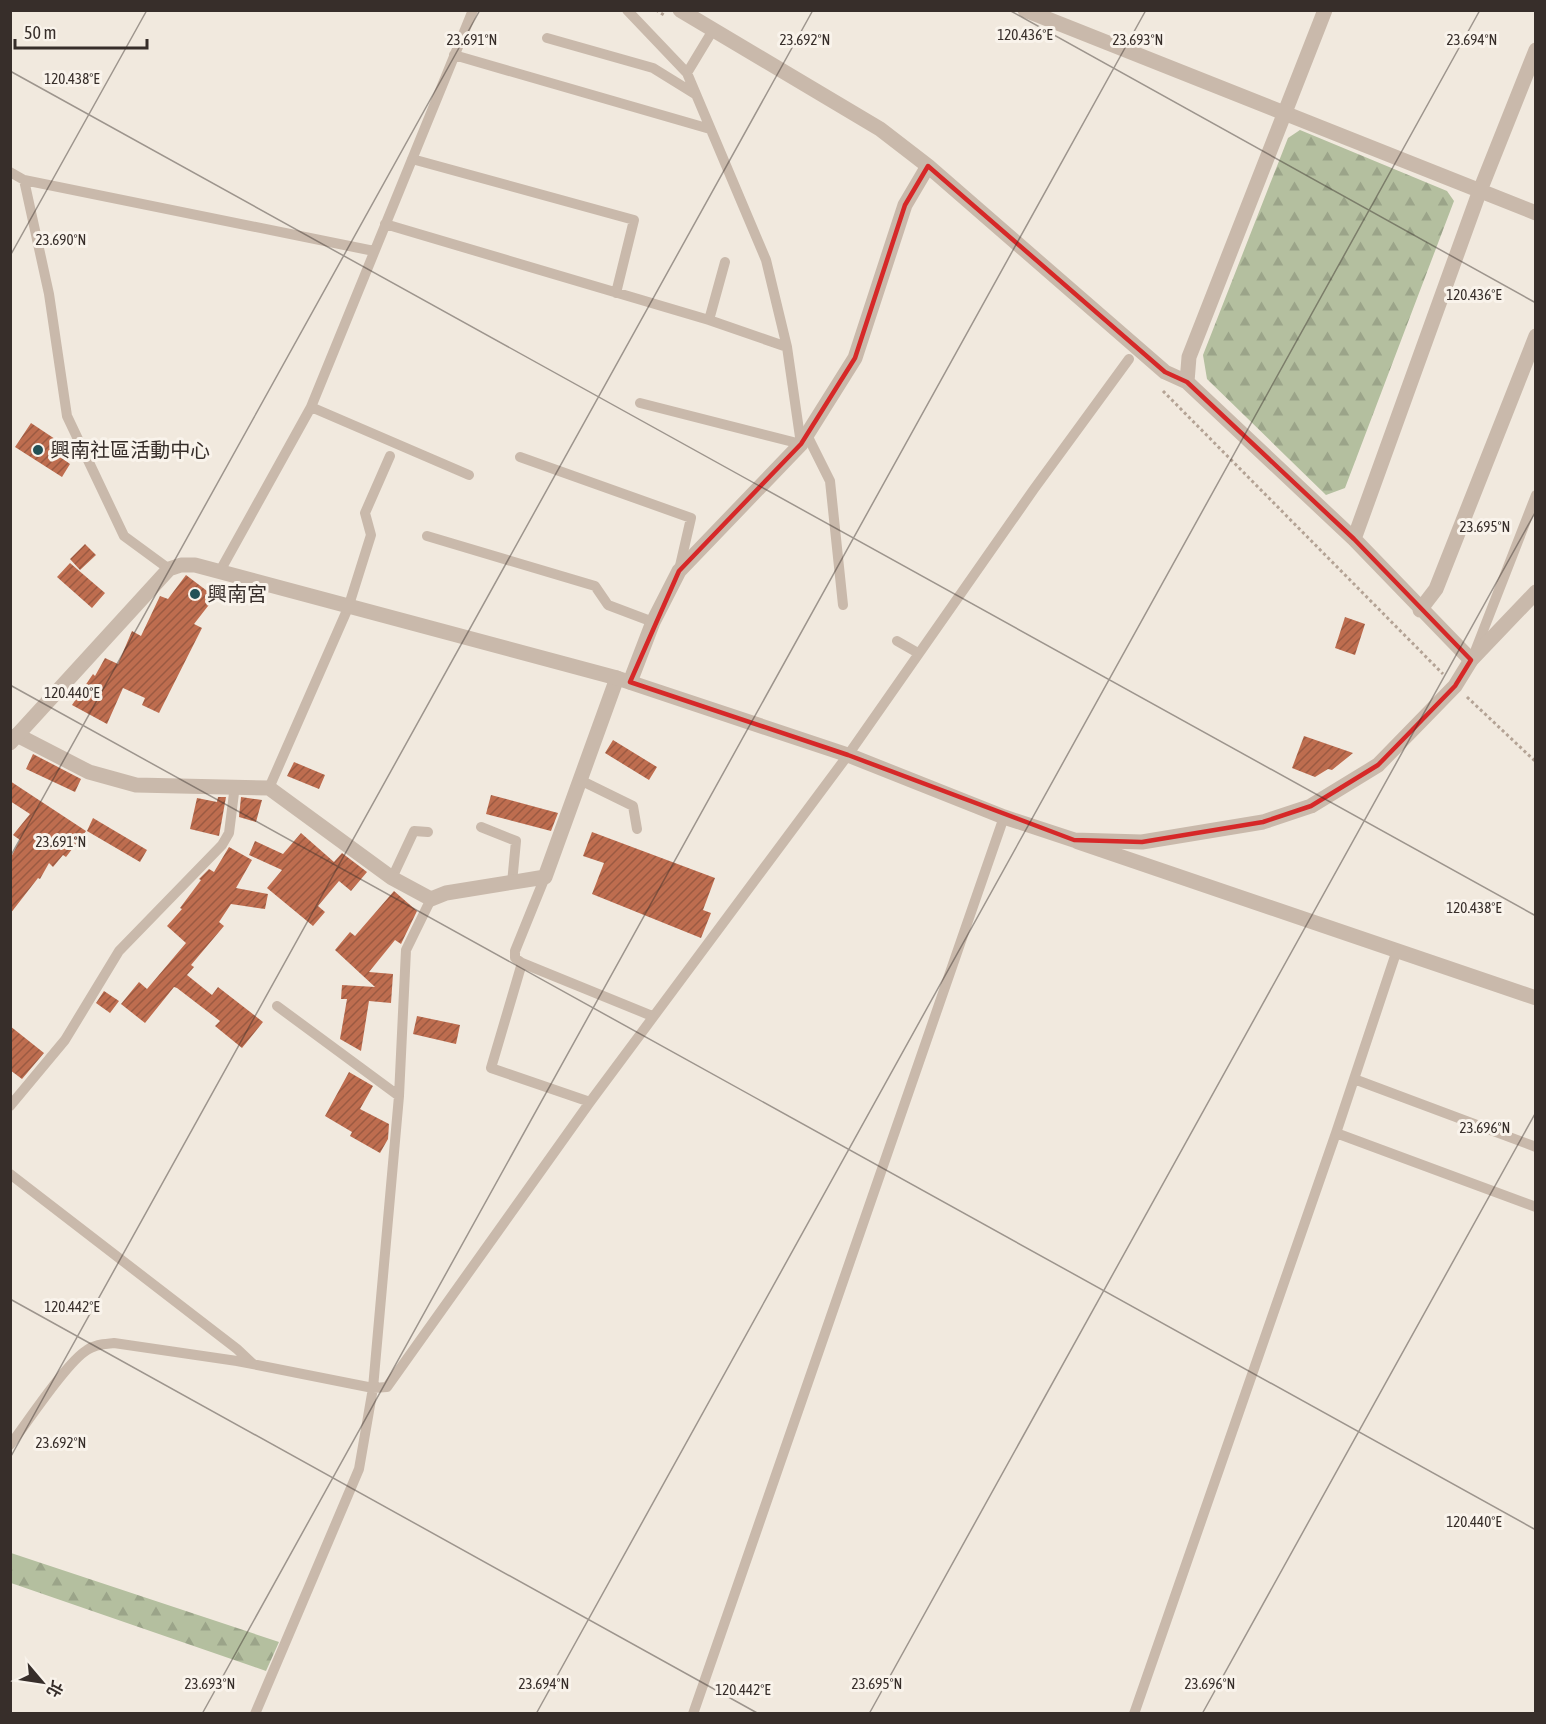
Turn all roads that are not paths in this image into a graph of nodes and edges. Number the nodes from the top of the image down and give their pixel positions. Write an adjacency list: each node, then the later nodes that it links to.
1 (473, 10): 9 (lane)
2 (627, 10): 10 (lane)
3 (680, 10): 6 (street)
4 (1025, 10): 12 (street)
5 (1325, 10): 12 (street)
6 (712, 30): 10 (lane); 15 (street)
7 (547, 38): 11 (lane)
8 (1536, 50): 18 (street)
9 (454, 56): 13 (lane); 14 (lane)
10 (687, 73): 11 (lane)
11 (695, 94): 13 (lane)
12 (1286, 113): 18 (street); 28 (street)
13 (710, 129): 26 (lane)
14 (412, 159): 20 (lane); 23 (lane)
15 (928, 165): 28 (street); 31 (street)
16 (10, 172): 17 (lane)
17 (24, 180): 21 (lane); 38 (lane)
18 (1479, 193): 19 (street); 37 (street)
19 (1536, 213)
20 (385, 224): 21 (lane); 23 (lane)
21 (374, 251): 30 (lane)
22 (725, 262): 24 (lane)
23 (616, 292): 24 (lane)
24 (709, 320): 26 (lane)
25 (1536, 336): 44 (street)
26 (787, 347): 31 (lane)
27 (1129, 358): 47 (lane)
28 (1187, 382): 37 (street)
29 (640, 403): 31 (lane)
30 (311, 407): 34 (lane); 39 (lane)
31 (804, 440): 40 (street); 42 (lane)
32 (390, 456): 43 (lane)
33 (520, 457): 40 (lane)
34 (469, 475)
35 (1536, 495): 48 (lane)
36 (427, 536): 45 (lane)
37 (1354, 540): 44 (street)
38 (169, 569): 39 (street); 50 (street)
39 (220, 571): 43 (street)
40 (679, 571): 45 (street)
41 (1536, 592): 48 (street)
42 (843, 605)
43 (348, 608): 49 (street); 54 (lane)
44 (1420, 610): 48 (street)
45 (653, 622): 49 (street)
46 (897, 641): 47 (lane)
47 (918, 653): 51 (lane)
48 (1471, 660): 59 (street)
49 (623, 680): 51 (street); 52 (street)
50 (14, 739): 53 (street)
51 (848, 755): 55 (street); 68 (lane)
52 (580, 780): 57 (lane); 60 (street)
53 (235, 785): 54 (street); 72 (lane)
54 (269, 788): 61 (street)
55 (1004, 817): 59 (street); 81 (lane)
56 (481, 827): 62 (lane)
57 (637, 829)
58 (428, 832): 61 (lane)
59 (1074, 840): 64 (street)
60 (545, 877): 62 (street); 65 (lane)
61 (392, 878): 63 (street)
62 (512, 883): 63 (street)
63 (431, 899): 70 (lane)
64 (1397, 950): 66 (street); 69 (lane)
65 (522, 963): 68 (lane); 71 (lane)
66 (1536, 998)
67 (277, 1006): 70 (lane)
68 (652, 1016): 71 (lane)
69 (1354, 1079): 73 (lane); 74 (lane)
70 (399, 1096): 78 (lane)
71 (590, 1102): 78 (lane)
72 (10, 1106)
73 (1336, 1133): 76 (lane); 82 (lane)
74 (1536, 1147)
75 (10, 1174): 77 (lane)
76 (1536, 1207)
77 (253, 1364): 78 (lane); 79 (lane)
78 (373, 1388): 80 (lane)
79 (10, 1445)
80 (255, 1713)
81 (693, 1713)
82 (1134, 1713)

